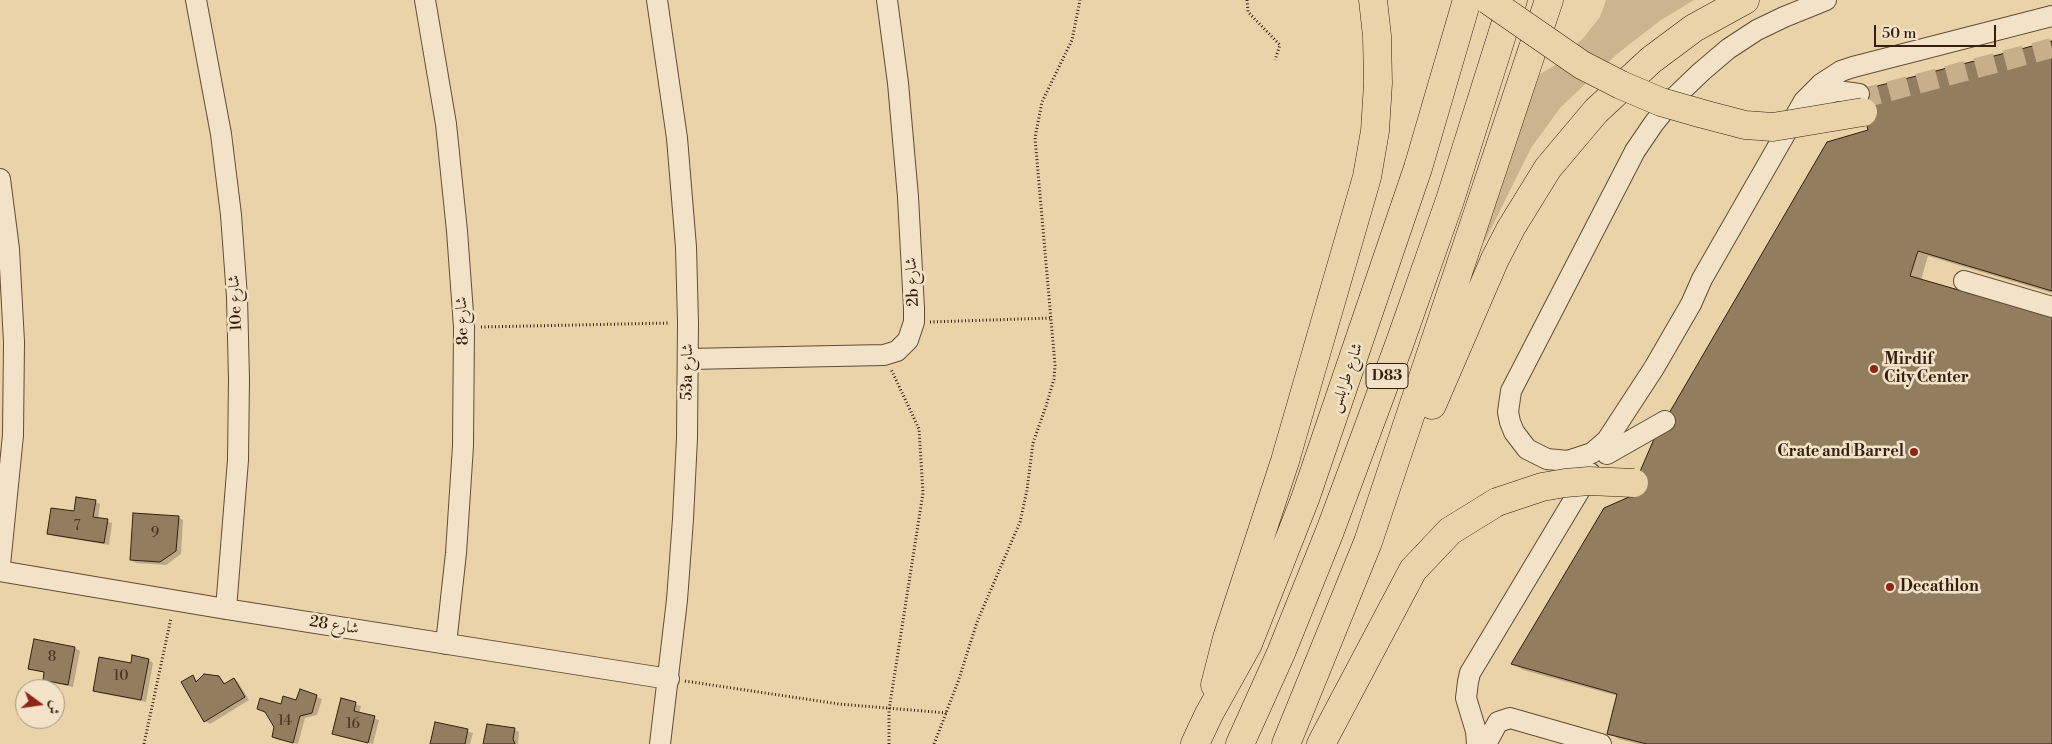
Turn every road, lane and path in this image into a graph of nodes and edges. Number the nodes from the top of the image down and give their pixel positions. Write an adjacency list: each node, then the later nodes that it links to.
1 (196, 0): 35 (street, 10e شارع)
2 (424, 0): 24 (street, 8e شارع)
3 (657, 0): 23 (street, 53a شارع)
4 (887, 0): 22 (street, 2b شارع)
5 (1080, 0): 21 (path)
6 (1247, 0): 15 (path)
7 (1373, 0): 40 (highway)
8 (1467, 0): 40 (highway, شارع طرابلس / D83)
9 (1488, 0): 16 (highway, bridge)
10 (1513, 0): 46 (highway, D83)
11 (1549, 0): 31 (highway)
12 (1745, 0): 31 (highway)
13 (1826, 0): 27 (street)
14 (2052, 16): 19 (street)
15 (1275, 60)
16 (1862, 107): 19 (street)
17 (0, 179): 32 (street)
18 (1964, 280): 20 (street)
19 (1691, 304): 27 (street)
20 (2052, 306)
21 (1051, 318): 22 (path); 39 (path)
22 (914, 322): 25 (street, 2b شارع)
23 (688, 323): 24 (path); 26 (street, 53a شارع)
24 (464, 327): 36 (street, 8e شارع)
25 (884, 356): 26 (street); 38 (path)
26 (688, 359): 37 (street, 53a شارع)
27 (1654, 368): 29 (street)
28 (1665, 421): 29 (street)
29 (1607, 454): 49 (street)
30 (1634, 483): 48 (highway, bridge)
31 (1368, 542): 47 (highway)
32 (0, 565)
33 (0, 571): 34 (street, شارع 28)
34 (174, 600): 35 (street, شارع 28); 41 (path)
35 (226, 609): 36 (street, شارع 28)
36 (446, 644): 37 (street, شارع 28)
37 (669, 678): 38 (path); 42 (street, 53a شارع)
38 (890, 710): 39 (path); 43 (path)
39 (947, 713): 44 (path)
40 (1209, 714): 45 (highway, شارع طرابلس / D83)
41 (144, 744)
42 (660, 744)
43 (888, 744)
44 (934, 744)
45 (1195, 744)
46 (1240, 744)
47 (1286, 744)
48 (1321, 744)
49 (1477, 744)
50 (1486, 744): 51 (street)
51 (1601, 744)

